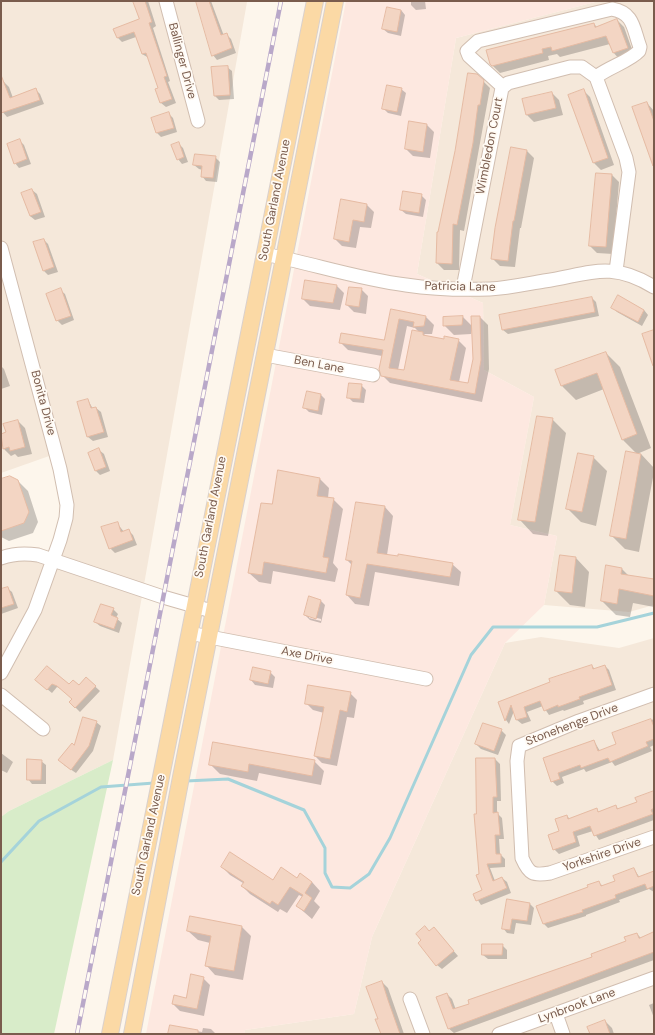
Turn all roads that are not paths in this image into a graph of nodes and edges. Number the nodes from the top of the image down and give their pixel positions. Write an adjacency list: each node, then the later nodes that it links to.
1 (166, 1): 6 (street, Ballinger Drive)
2 (315, 1): 8 (main road, South Garland Avenue)
3 (335, 1): 9 (main road, South Garland Avenue)
4 (596, 77): 5 (street, Wimbledon Court); 5 (street); 10 (street)
5 (503, 87): 12 (street, Wimbledon Court)
6 (198, 121)
7 (1, 248): 16 (street, Bonita Drive)
8 (264, 254): 9 (street, Patricia Lane); 17 (main road, South Garland Avenue)
9 (284, 258): 12 (street, Patricia Lane); 13 (main road, South Garland Avenue)
10 (616, 271): 11 (street, Patricia Lane); 12 (street, Patricia Lane)
11 (654, 287)
12 (463, 288)
13 (265, 355): 14 (street, Ben Lane); 18 (main road, South Garland Avenue)
14 (373, 375)
15 (1, 558): 16 (street)
16 (54, 559): 17 (street); 21 (street, Bonita Drive)
17 (194, 606): 18 (street); 19 (main road, South Garland Avenue)
18 (215, 612): 20 (main road, South Garland Avenue)
19 (189, 633): 20 (street, Axe Drive); 31 (main road, South Garland Avenue)
20 (209, 637): 22 (street, Axe Drive); 32 (main road, South Garland Avenue)
21 (1, 673)
22 (426, 679)
23 (654, 694): 27 (street, Stonehenge Drive)
24 (1, 695): 25 (street)
25 (43, 729)
26 (654, 837): 27 (street, Yorkshire Drive)
27 (550, 873)
28 (654, 978): 30 (street, Lynbrook Lane)
29 (410, 999): 33 (street)
30 (556, 1014): 34 (street, Lynbrook Lane); 35 (street)
31 (110, 1034)
32 (132, 1034)
33 (423, 1034)
34 (499, 1034)
35 (563, 1034)

